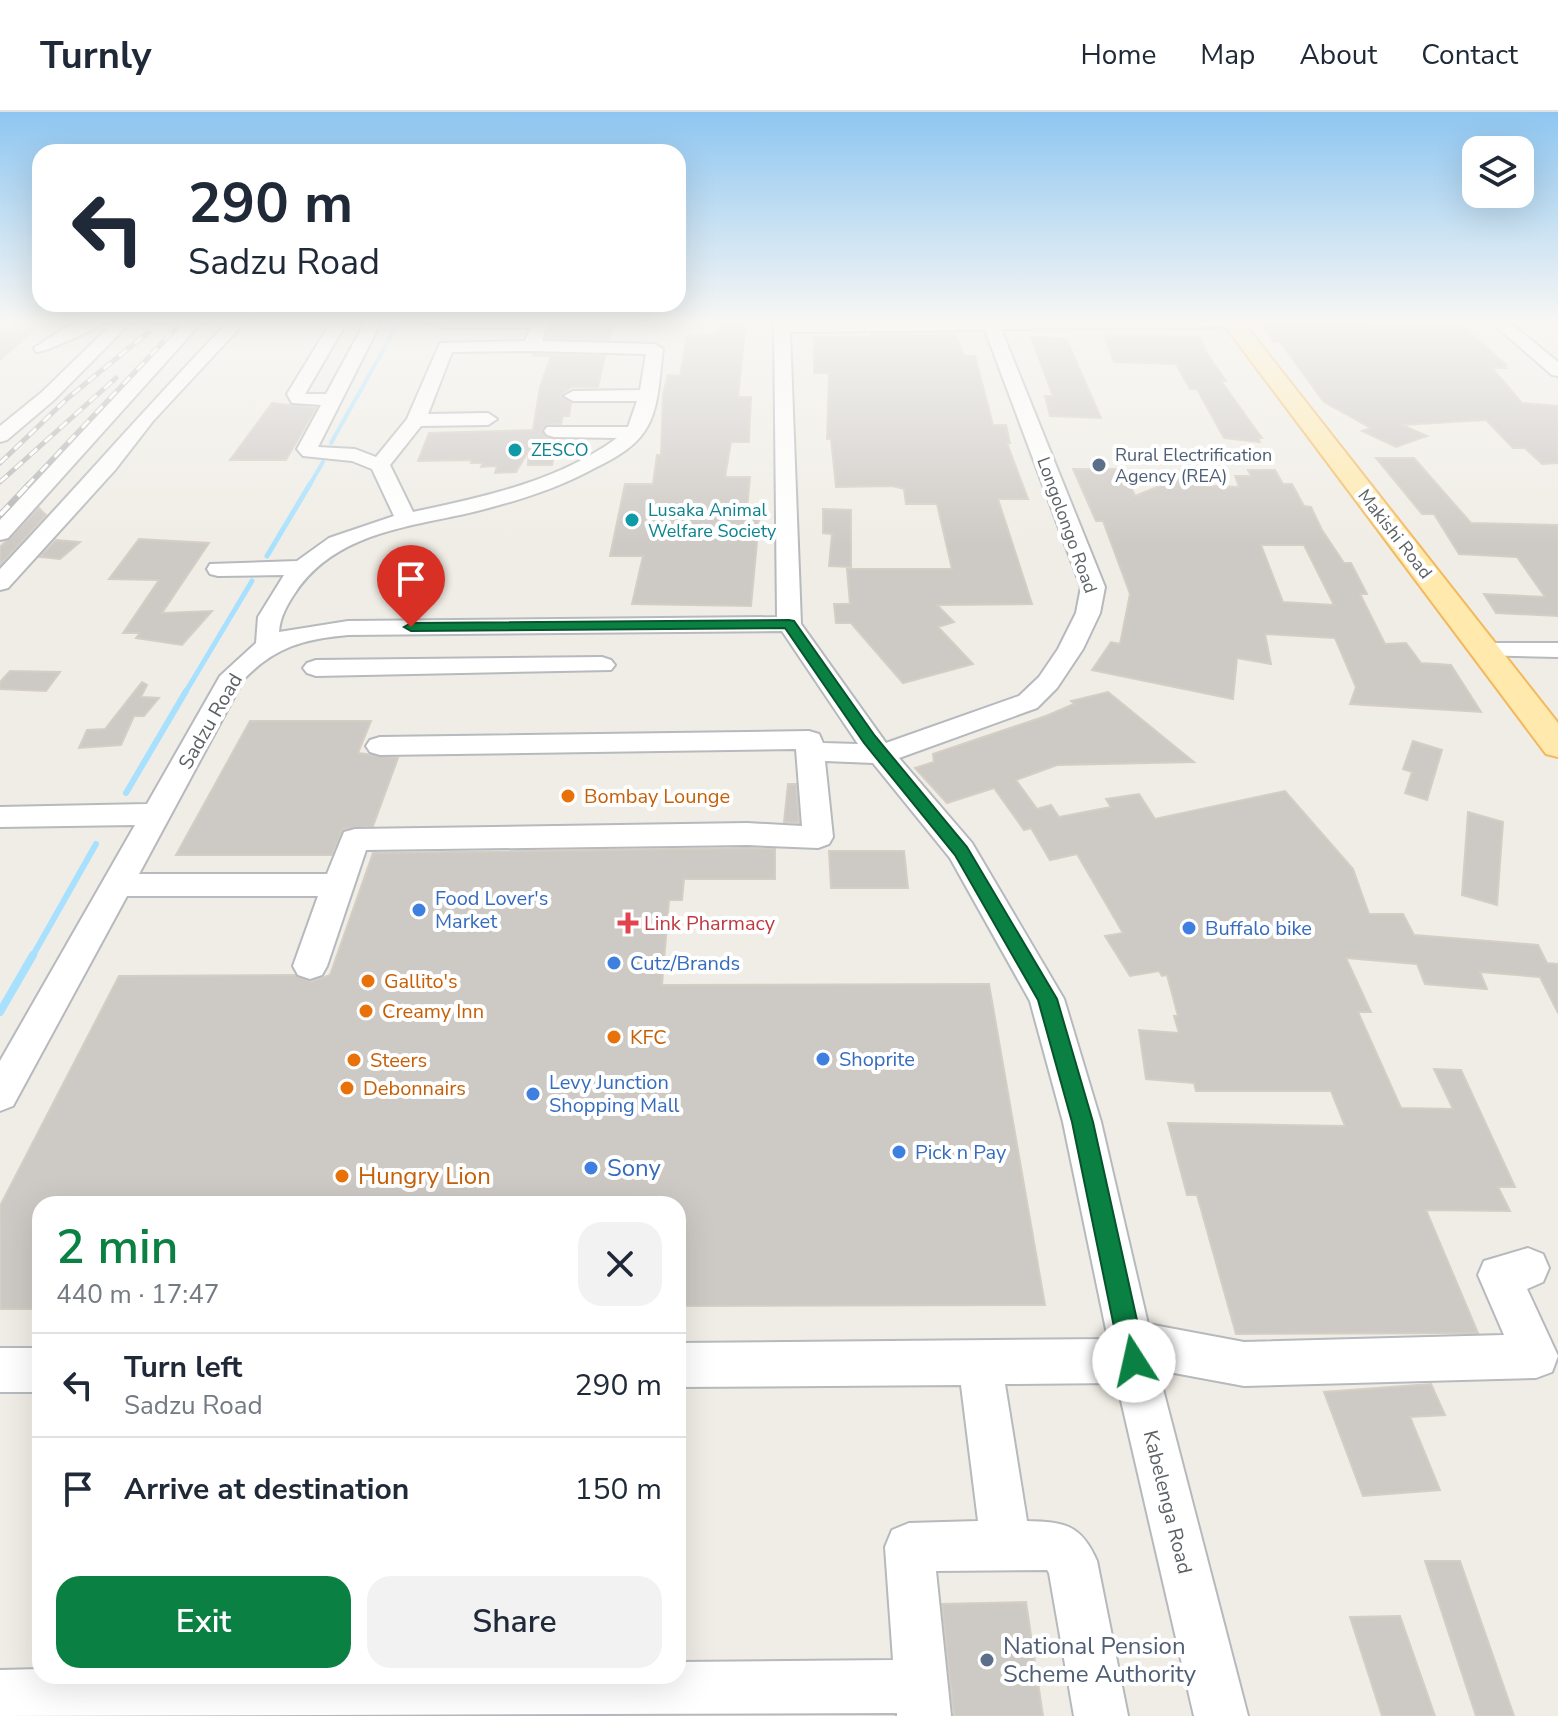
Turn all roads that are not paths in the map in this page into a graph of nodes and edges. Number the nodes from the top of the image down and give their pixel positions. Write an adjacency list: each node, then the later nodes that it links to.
1 (44, 397): 16 (street)
2 (125, 397): 19 (street)
3 (165, 397): 22 (street)
4 (297, 397): 11 (street)
5 (335, 397): 11 (street)
6 (426, 397): 13 (street)
7 (646, 397): 15 (street)
8 (784, 397): 23 (street)
9 (1019, 397): 32 (street, Longolongo Road)
10 (1290, 397): 25 (main road, Makishi Road)
11 (333, 400): 17 (street)
12 (488, 419): 13 (street)
13 (416, 420): 17 (street)
14 (554, 431): 15 (street)
15 (634, 433): 18 (street)
16 (1, 437)
17 (380, 465): 18 (street)
18 (406, 519): 20 (street)
19 (0, 533)
20 (302, 568): 21 (street); 24 (street)
21 (218, 569)
22 (0, 583)
23 (789, 624): 24 (street, Sadzu Road); 32 (street, Kabelenga Road)
24 (267, 637): 33 (street, Sadzu Road)
25 (1484, 650): 26 (street); 31 (main road, Makishi Road)
26 (1558, 650)
27 (602, 665): 28 (street)
28 (316, 668)
29 (380, 746): 30 (street)
30 (809, 746): 32 (street); 36 (street)
31 (1558, 746)
32 (876, 747): 40 (street, Kabelenga Road)
33 (156, 814): 34 (street); 35 (street, Sadzu Road)
34 (0, 817)
35 (117, 885): 36 (street); 38 (street, Sadzu Road)
36 (338, 885): 37 (street)
37 (310, 966)
38 (0, 1095)
39 (1528, 1268): 40 (street)
40 (1132, 1352): 41 (street); 50 (street, Kabelenga Road)
41 (980, 1362): 42 (street); 45 (street)
42 (686, 1365)
43 (0, 1370): 44 (street)
44 (32, 1370)
45 (1006, 1545): 48 (street); 49 (street)
46 (318, 1695): 47 (street); 48 (street)
47 (0, 1696)
48 (923, 1701)
49 (1101, 1716)
50 (1221, 1716)

